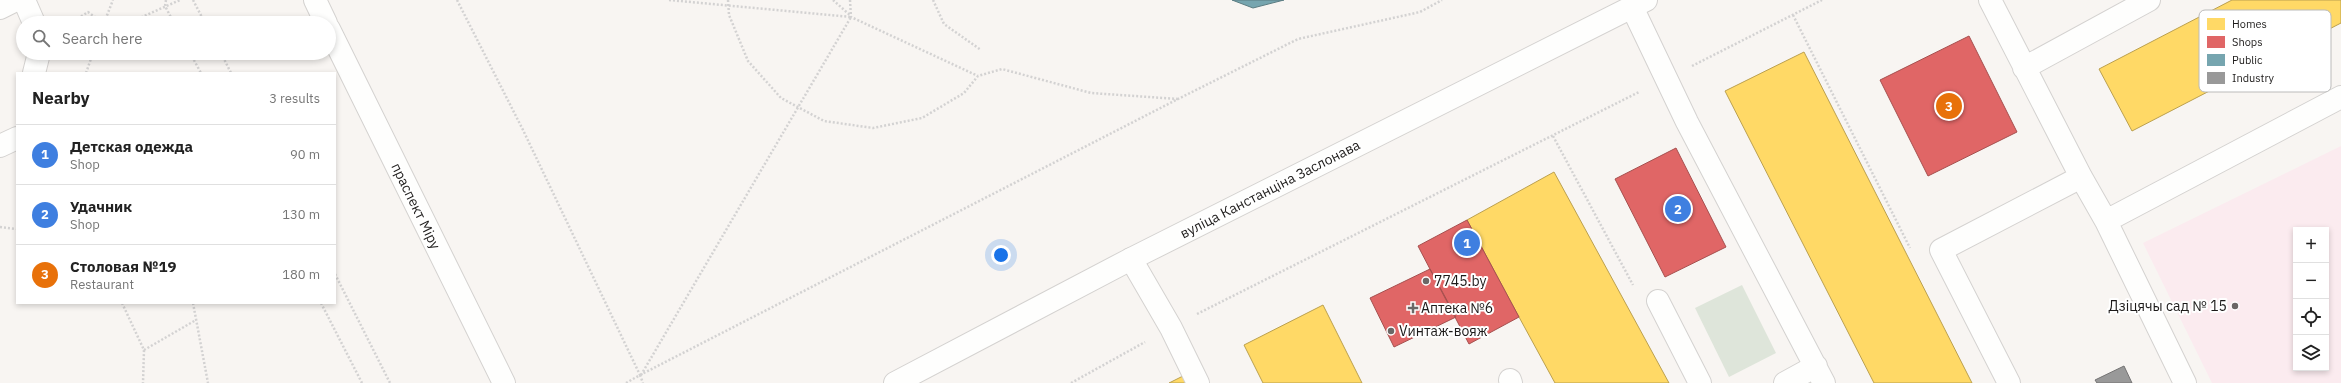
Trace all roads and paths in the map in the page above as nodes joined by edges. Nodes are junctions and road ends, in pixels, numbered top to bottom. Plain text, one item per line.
1 (16, 0) edge
2 (24, 0) edge
3 (113, 0) edge
4 (166, 0) edge
5 (180, 0) edge
6 (193, 0) edge
7 (315, 0) edge
8 (457, 0) edge
9 (669, 0) edge
10 (728, 0) edge
11 (833, 0) edge
12 (850, 0) edge
13 (933, 0) edge
14 (1442, 0) edge
15 (1822, 0) edge
16 (1990, 0) edge
17 (2149, 0) edge
18 (1639, 4) edge
19 (728, 5) junction
20 (165, 6) junction
21 (0, 8) edge
22 (1793, 15) junction
23 (31, 16) edge
24 (82, 16) edge
25 (94, 16) edge
26 (107, 16) edge
27 (144, 16) edge
28 (170, 16) edge
29 (201, 16) edge
30 (323, 16) edge
31 (851, 17) junction
32 (336, 42) edge
33 (981, 50) dead end
34 (37, 60) edge
35 (91, 60) edge
36 (194, 60) edge
37 (224, 60) edge
38 (2024, 68) junction
39 (34, 72) edge
40 (86, 72) edge
41 (200, 72) edge
42 (230, 72) edge
43 (978, 76) junction
44 (1666, 79) junction
45 (2341, 97) edge
46 (1178, 98) junction
47 (798, 107) junction
48 (1553, 136) junction
49 (16, 138) edge
50 (0, 146) edge
51 (2081, 177) junction
52 (2106, 221) junction
53 (0, 227) edge
54 (16, 229) edge
55 (1914, 255) dead end
56 (1131, 259) junction
57 (336, 276) edge
58 (1633, 287) dead end
59 (1658, 301) dead end
60 (124, 304) edge
61 (193, 304) edge
62 (322, 304) edge
63 (196, 320) junction
64 (1171, 328) junction
65 (144, 350) junction
66 (640, 375) junction
67 (1820, 375) edge
68 (143, 383) edge
69 (208, 383) edge
70 (362, 383) edge
71 (390, 383) edge
72 (504, 383) edge
73 (626, 383) edge
74 (643, 383) edge
75 (895, 383) edge
76 (1071, 383) edge
77 (1198, 383) edge
78 (1700, 383) edge
79 (1785, 383) edge
80 (2010, 383) edge
81 (2185, 383) edge

1 - 21 main road
2 - 23 main road
3 - 26 path
4 - 20 path
5 - 20 path
6 - 29 path
7 - 30 main road
8 - 66 path
9 - 19 path
10 - 19 path
11 - 31 path
12 - 31 path
13 - 33 path
14 - 46 path
15 - 22 path
16 - 38 main road
17 - 38 main road
18 - 44 main road
18 - 56 main road, вуліца Канстанціна Заслонава
19 - 31 path
19 - 47 path
20 - 27 path
20 - 28 path
22 - 44 path
22 - 55 path
24 - 25 path
31 - 43 path
31 - 47 path
32 - 72 main road, праспект Міру
34 - 39 main road
35 - 40 path
36 - 41 path
37 - 42 path
38 - 51 main road
43 - 46 path
43 - 47 path
44 - 48 path
44 - 67 main road
45 - 52 main road
46 - 66 path
47 - 66 path
48 - 58 path
48 - 64 path
49 - 50 main road
51 - 52 main road
51 - 80 main road
52 - 81 main road
53 - 54 path
56 - 64 main road
56 - 75 main road, вуліца Канстанціна Заслонава
57 - 71 path
59 - 78 main road
60 - 65 path
61 - 63 path
62 - 70 path
63 - 65 path
63 - 69 path
64 - 76 path
64 - 77 main road
65 - 68 path
66 - 73 path
66 - 74 path
67 - 79 main road

